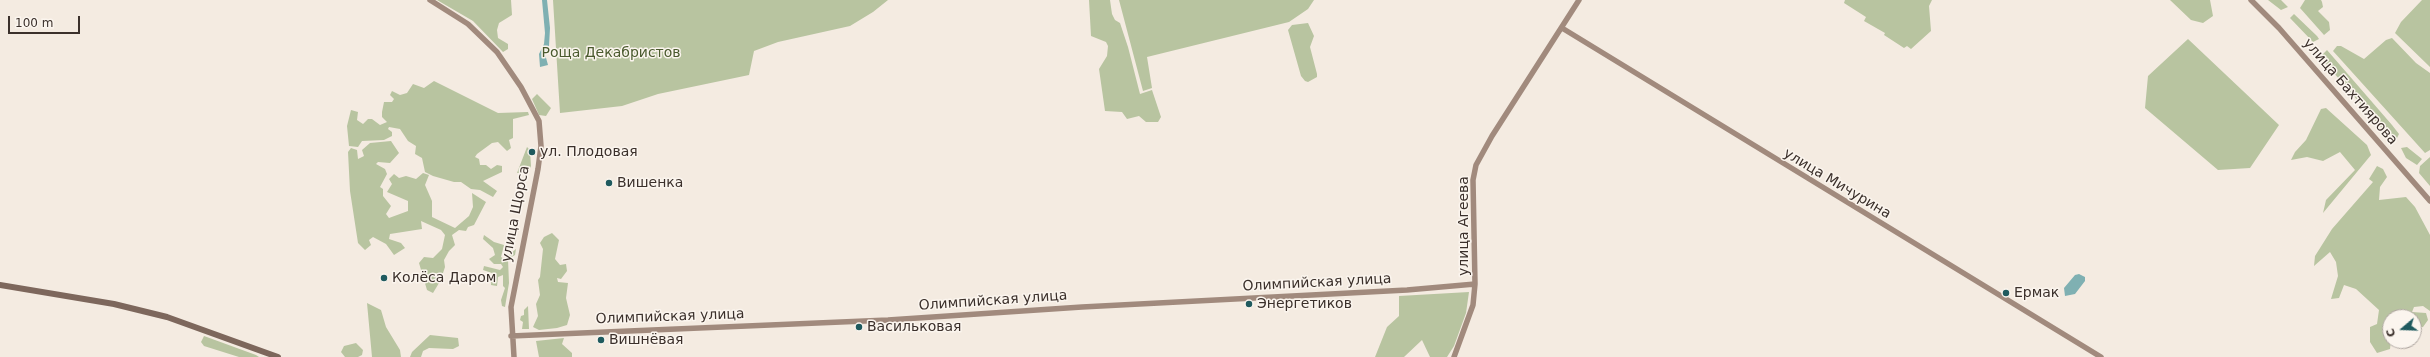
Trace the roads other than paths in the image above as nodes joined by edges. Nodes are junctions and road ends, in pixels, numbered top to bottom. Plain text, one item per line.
1 (430, 0) edge
2 (1579, 0) edge
3 (2251, 0) edge
4 (1562, 28) junction
5 (2430, 201) edge
6 (1475, 284) junction
7 (0, 285) edge
8 (511, 336) junction
9 (278, 357) edge
10 (514, 357) edge
11 (1454, 357) edge
12 (2101, 357) edge

1 - 8 street, улица Щорса
2 - 4 street, улица Агеева
3 - 5 street, улица Бахтиярова
4 - 6 street, улица Агеева
4 - 12 street, улица Мичурина
6 - 8 street, Олимпийская улица
6 - 11 street, улица Агеева
7 - 9 main road
8 - 10 street, улица Щорса

